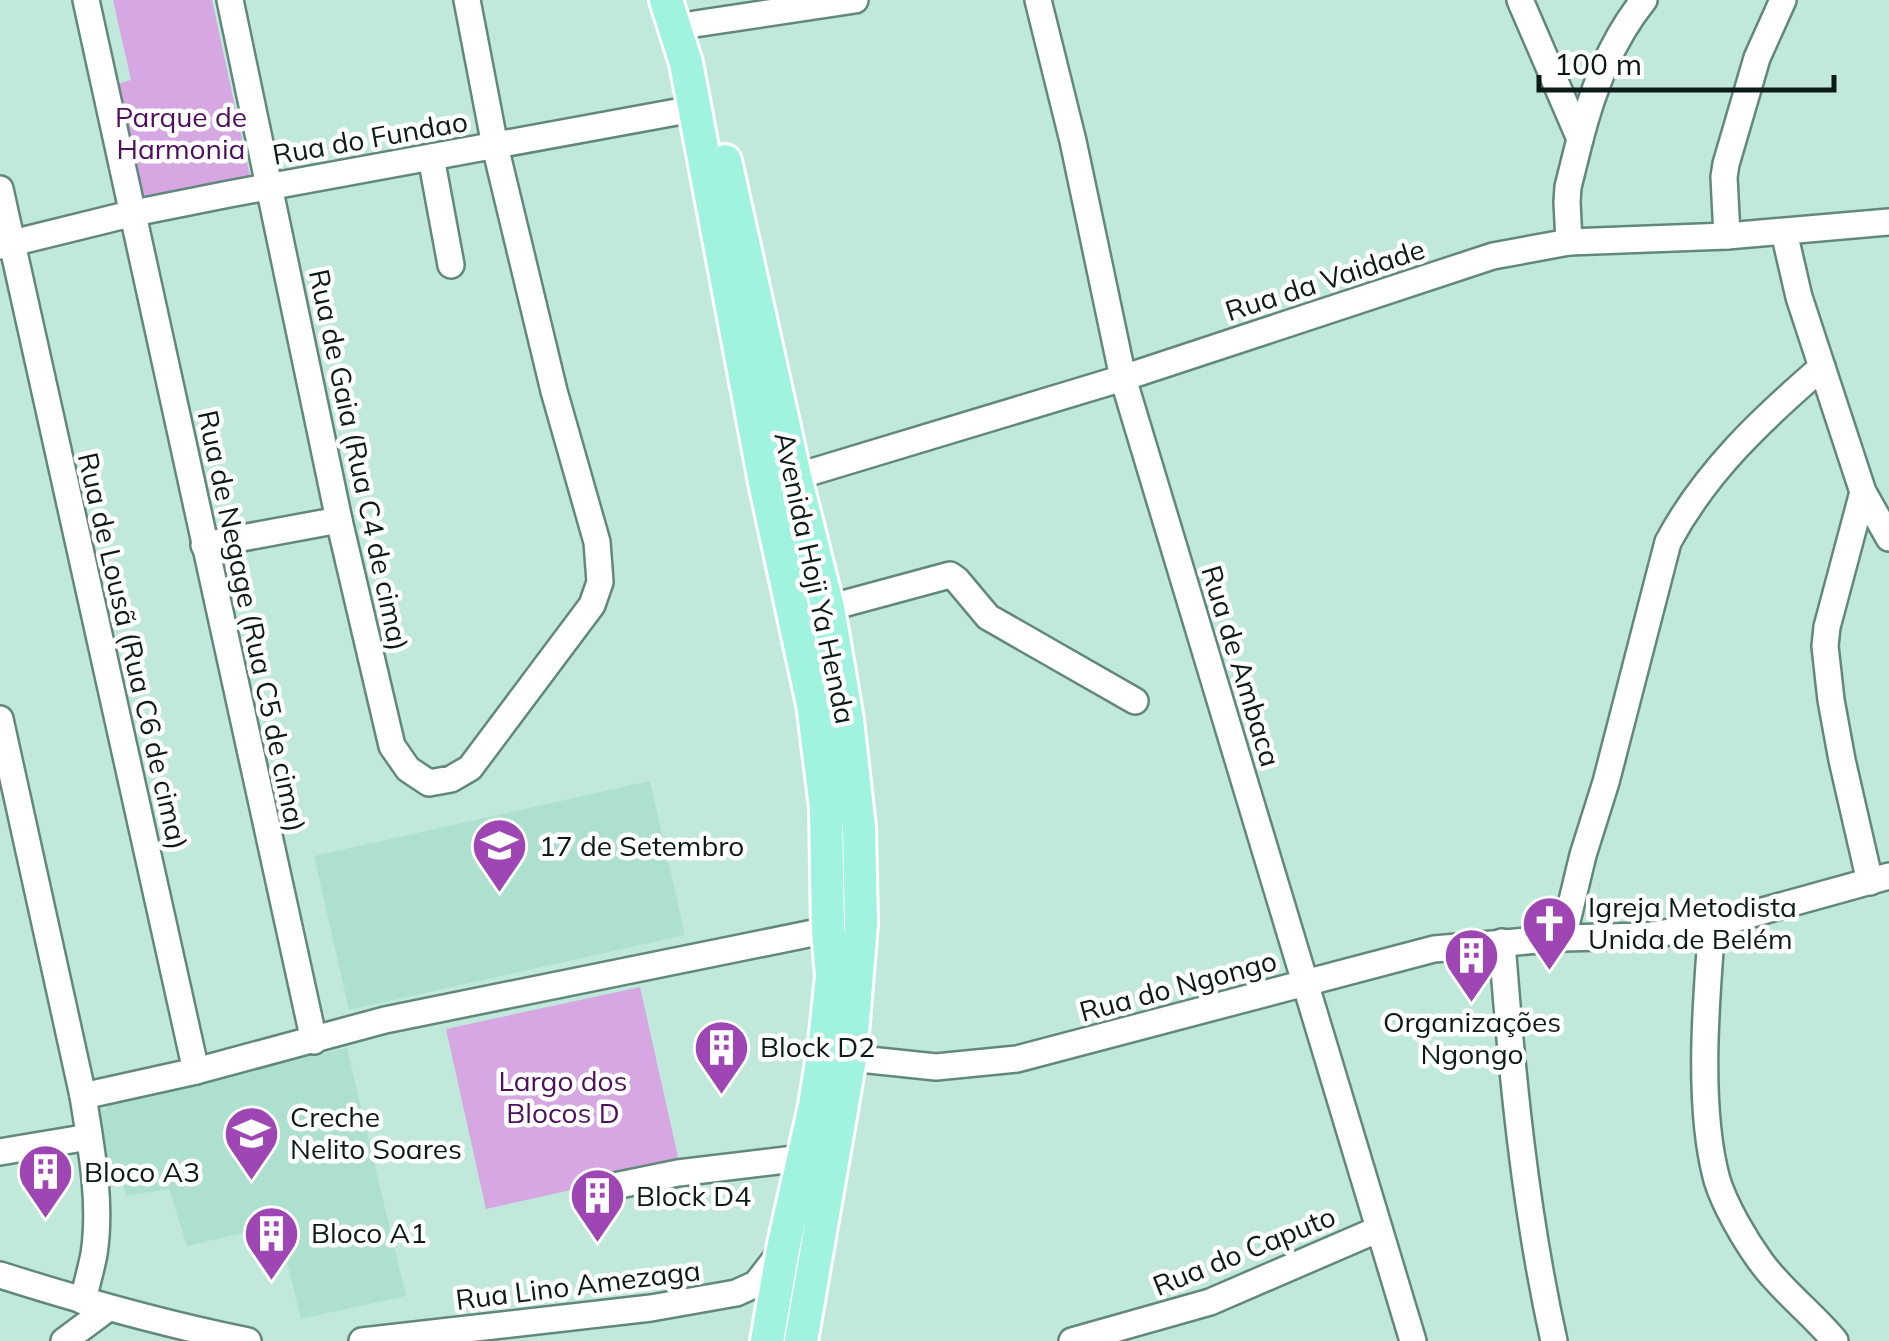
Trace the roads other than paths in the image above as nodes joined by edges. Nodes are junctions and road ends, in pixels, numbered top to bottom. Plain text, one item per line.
1 (86, 0) edge
2 (230, 0) edge
3 (467, 0) edge
4 (666, 0) edge
5 (855, 0) edge
6 (1038, 0) edge
7 (1520, 0) edge
8 (1644, 0) edge
9 (1784, 0) edge
10 (692, 12) edge
11 (693, 109) junction
12 (1580, 139) junction
13 (495, 146) junction
14 (431, 157) junction
15 (270, 186) junction
16 (0, 189) edge
17 (134, 213) junction
18 (1888, 230) edge
19 (1784, 232) junction
20 (1728, 236) junction
21 (1569, 242) junction
22 (6, 245) edge
23 (451, 265) dead end
24 (1822, 366) junction
25 (1124, 378) junction
26 (795, 477) junction
27 (1864, 492) junction
28 (340, 520) junction
29 (1889, 538) edge
30 (204, 545) junction
31 (828, 608) junction
32 (1135, 700) dead end
33 (0, 719) edge
34 (1879, 879) edge
35 (1712, 926) junction
36 (828, 930) junction
37 (1563, 938) junction
38 (1502, 942) junction
39 (1304, 984) junction
40 (314, 1041) junction
41 (850, 1058) junction
42 (196, 1071) junction
43 (83, 1096) junction
44 (90, 1137) junction
45 (0, 1152) edge
46 (803, 1158) junction
47 (585, 1192) dead end
48 (1379, 1229) junction
49 (783, 1249) junction
50 (0, 1275) edge
51 (95, 1305) junction
52 (466, 1335) edge
53 (64, 1341) edge
54 (248, 1341) edge
55 (362, 1341) edge
56 (768, 1341) edge
57 (801, 1341) edge
58 (1072, 1341) edge
59 (1413, 1341) edge
60 (1554, 1341) edge
61 (1835, 1341) edge

1 - 17 street, Rua de Negage (Rua C5 de cima)
2 - 15 street, Rua de Gaia (Rua C4 de cima)
3 - 13 street
4 - 11 main road
5 - 10 street
6 - 25 street, Rua de Ambaca
7 - 12 street
8 - 12 street
9 - 20 street
10 - 26 main road, Avenida Hoji Ya Henda
11 - 13 street, Rua do Fundao
11 - 36 main road
12 - 21 street
13 - 14 street, Rua do Fundao
13 - 28 street, Rua de Gaia (Rua C4 de cima)
14 - 15 street, Rua do Fundao
14 - 23 street
15 - 17 street, Rua do Fundao
15 - 28 street, Rua de Gaia (Rua C4 de cima)
16 - 22 street, Rua de Lousã (Rua C6 de cima)
17 - 22 street, Rua do Fundao
17 - 30 street, Rua de Negage (Rua C5 de cima)
18 - 19 street, Rua da Vaidade
19 - 20 street, Rua da Vaidade
19 - 24 street
20 - 21 street, Rua da Vaidade
21 - 25 street, Rua da Vaidade
22 - 42 street, Rua de Lousã (Rua C6 de cima)
24 - 27 street
24 - 37 street
25 - 26 street, Rua da Vaidade
25 - 39 street, Rua de Ambaca
26 - 31 main road, Avenida Hoji Ya Henda
27 - 29 street
27 - 34 street
28 - 30 street
30 - 40 street, Rua de Negage (Rua C5 de cima)
31 - 32 street
31 - 41 main road, Avenida Hoji Ya Henda
33 - 43 street
34 - 35 street, Rua do Ngongo
35 - 37 street, Rua do Ngongo
35 - 61 street
36 - 40 street
36 - 46 main road
37 - 38 street, Rua do Ngongo
38 - 39 street, Rua do Ngongo
38 - 60 street
39 - 41 street, Rua do Ngongo
39 - 48 street, Rua de Ambaca
40 - 42 street
41 - 57 main road, Avenida Hoji Ya Henda
42 - 43 street
43 - 44 street
44 - 45 street
44 - 51 street
46 - 47 street
46 - 49 main road
48 - 58 street, Rua do Caputo
48 - 59 street, Rua de Ambaca
49 - 52 street, Rua Lino Amezaga
49 - 56 main road
50 - 51 street
51 - 53 street
51 - 54 street
52 - 55 street, Rua Lino Amezaga

